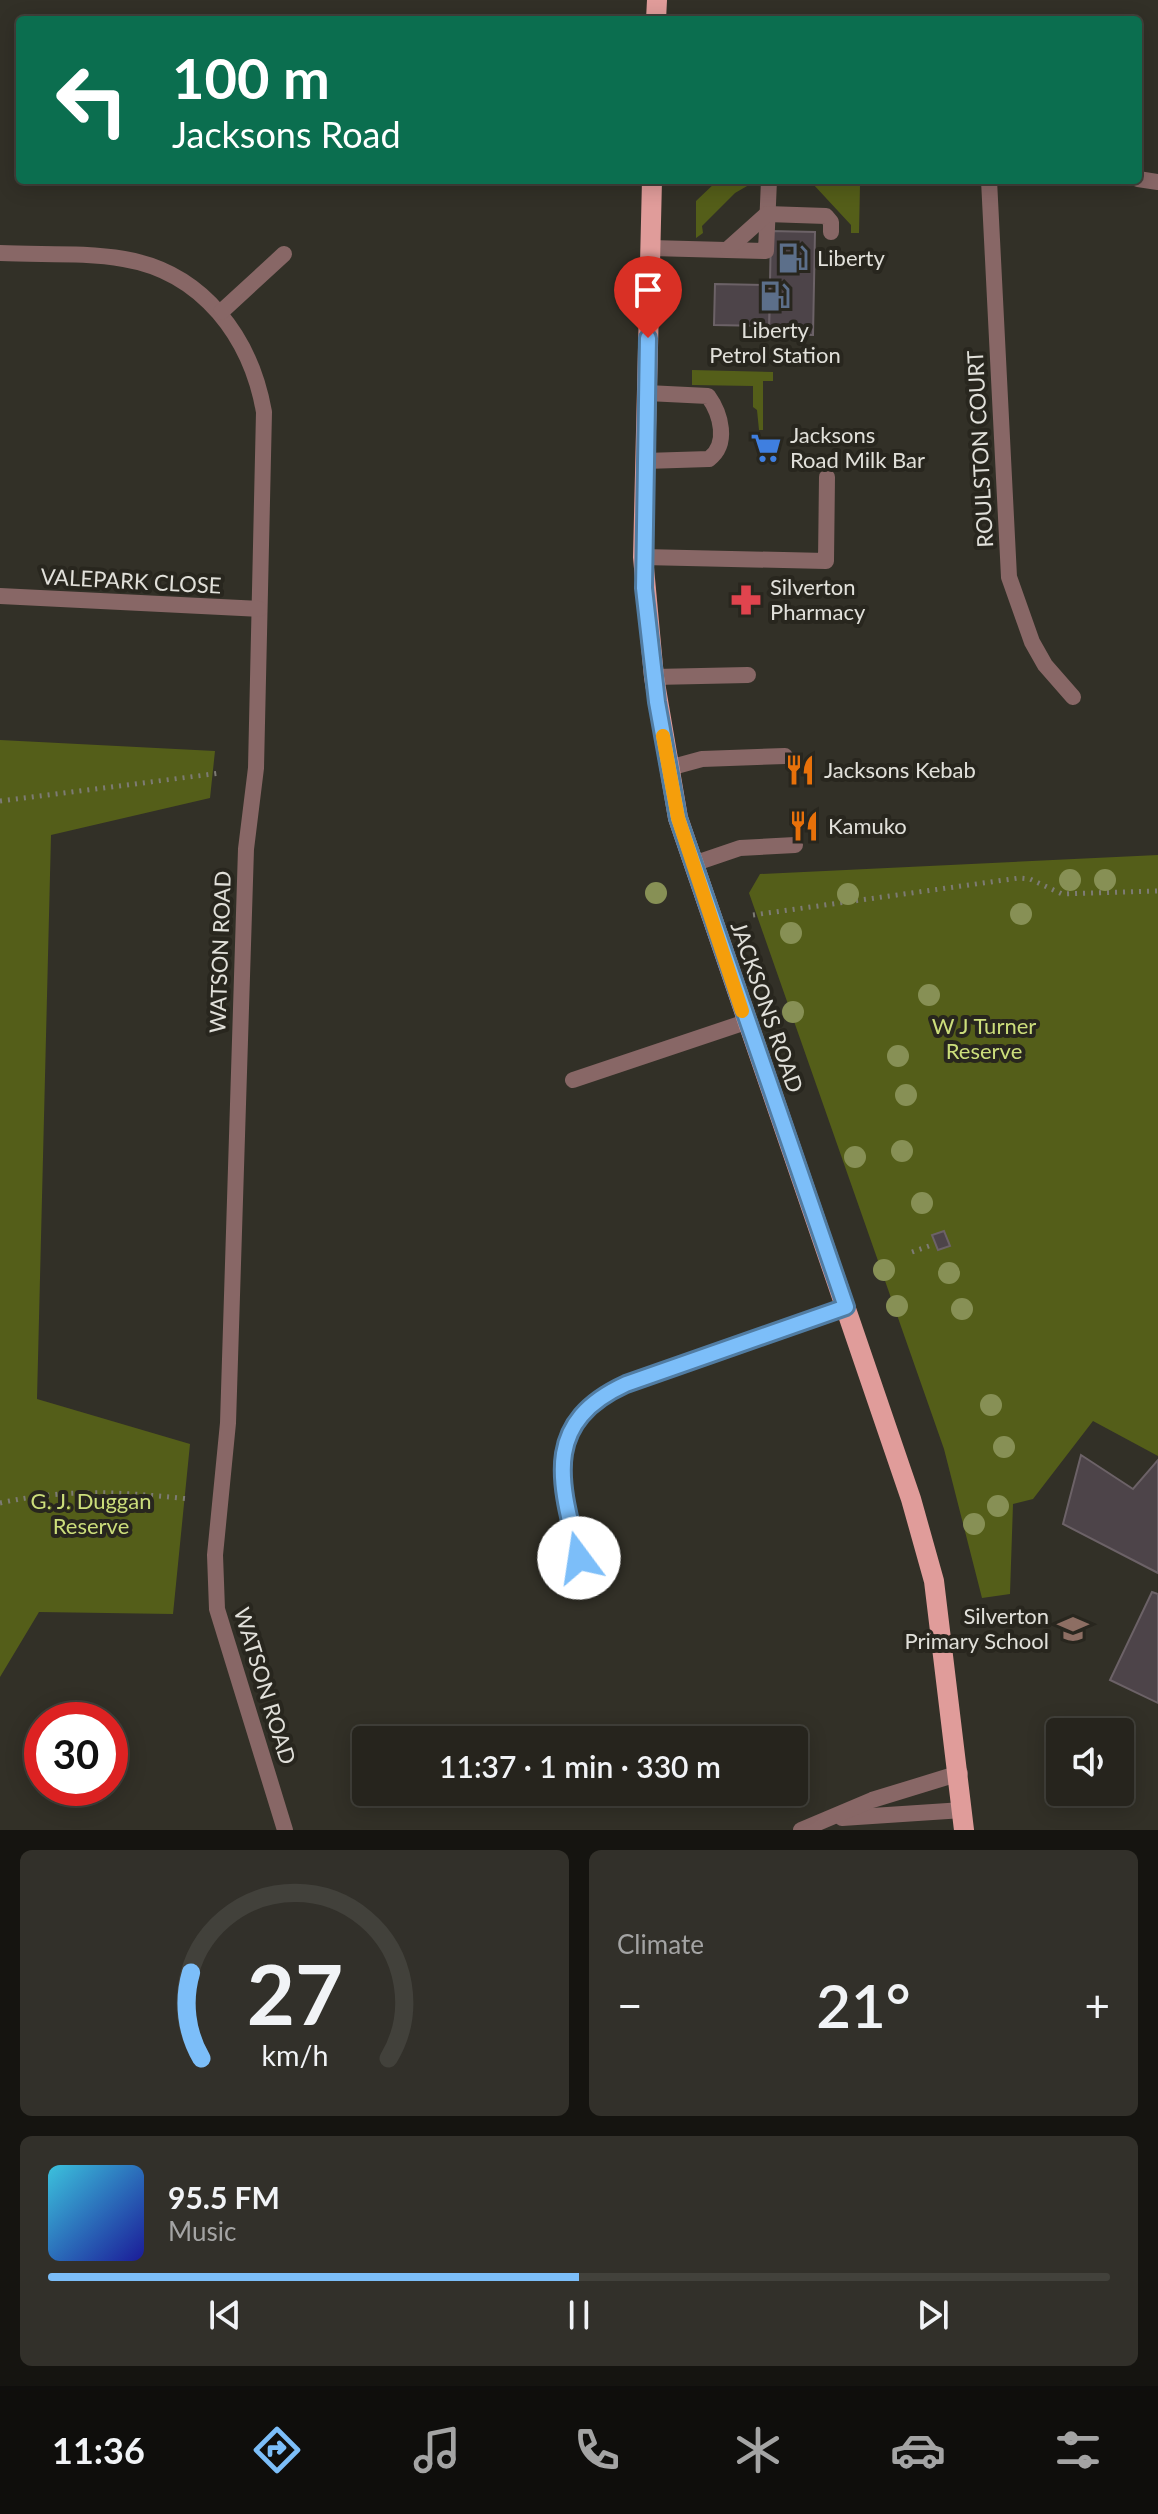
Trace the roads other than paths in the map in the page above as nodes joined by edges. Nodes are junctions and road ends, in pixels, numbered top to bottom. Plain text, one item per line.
1 (652, 184) edge
2 (769, 184) edge
3 (989, 184) edge
4 (767, 214) junction
5 (831, 232) dead end
6 (651, 248) junction
7 (728, 249) junction
8 (0, 253) edge
9 (284, 254) dead end
10 (221, 312) junction
11 (647, 393) junction
12 (645, 461) junction
13 (827, 477) dead end
14 (643, 557) junction
15 (0, 596) edge
16 (259, 609) junction
17 (748, 675) dead end
18 (654, 677) junction
19 (1073, 697) dead end
20 (785, 756) dead end
21 (669, 768) junction
22 (795, 845) dead end
23 (693, 864) junction
24 (746, 1022) junction
25 (573, 1080) dead end
26 (846, 1307) junction
27 (579, 1558) dead end
28 (960, 1773) junction
29 (833, 1818) junction
30 (964, 1820) edge
31 (285, 1830) edge
32 (801, 1830) edge

1 - 6 main road, JACKSONS ROAD
2 - 4 street
3 - 19 street, ROULSTON COURT
4 - 5 street
4 - 7 street
4 - 7 street
6 - 7 street
6 - 11 main road, JACKSONS ROAD
8 - 10 street, WATSON ROAD
9 - 10 street
10 - 16 street, WATSON ROAD
11 - 12 main road, JACKSONS ROAD
11 - 12 street
12 - 14 main road, JACKSONS ROAD
13 - 14 street
14 - 18 main road, JACKSONS ROAD
15 - 16 street, VALEPARK CLOSE
16 - 31 street, WATSON ROAD
17 - 18 street
18 - 21 main road, JACKSONS ROAD
20 - 21 street
21 - 23 main road, JACKSONS ROAD
22 - 23 street
23 - 24 main road, JACKSONS ROAD
24 - 25 street
24 - 26 main road, JACKSONS ROAD
26 - 27 street
26 - 28 main road, JACKSONS ROAD
28 - 29 street
28 - 30 main road, JACKSONS ROAD
29 - 30 street
29 - 32 street

